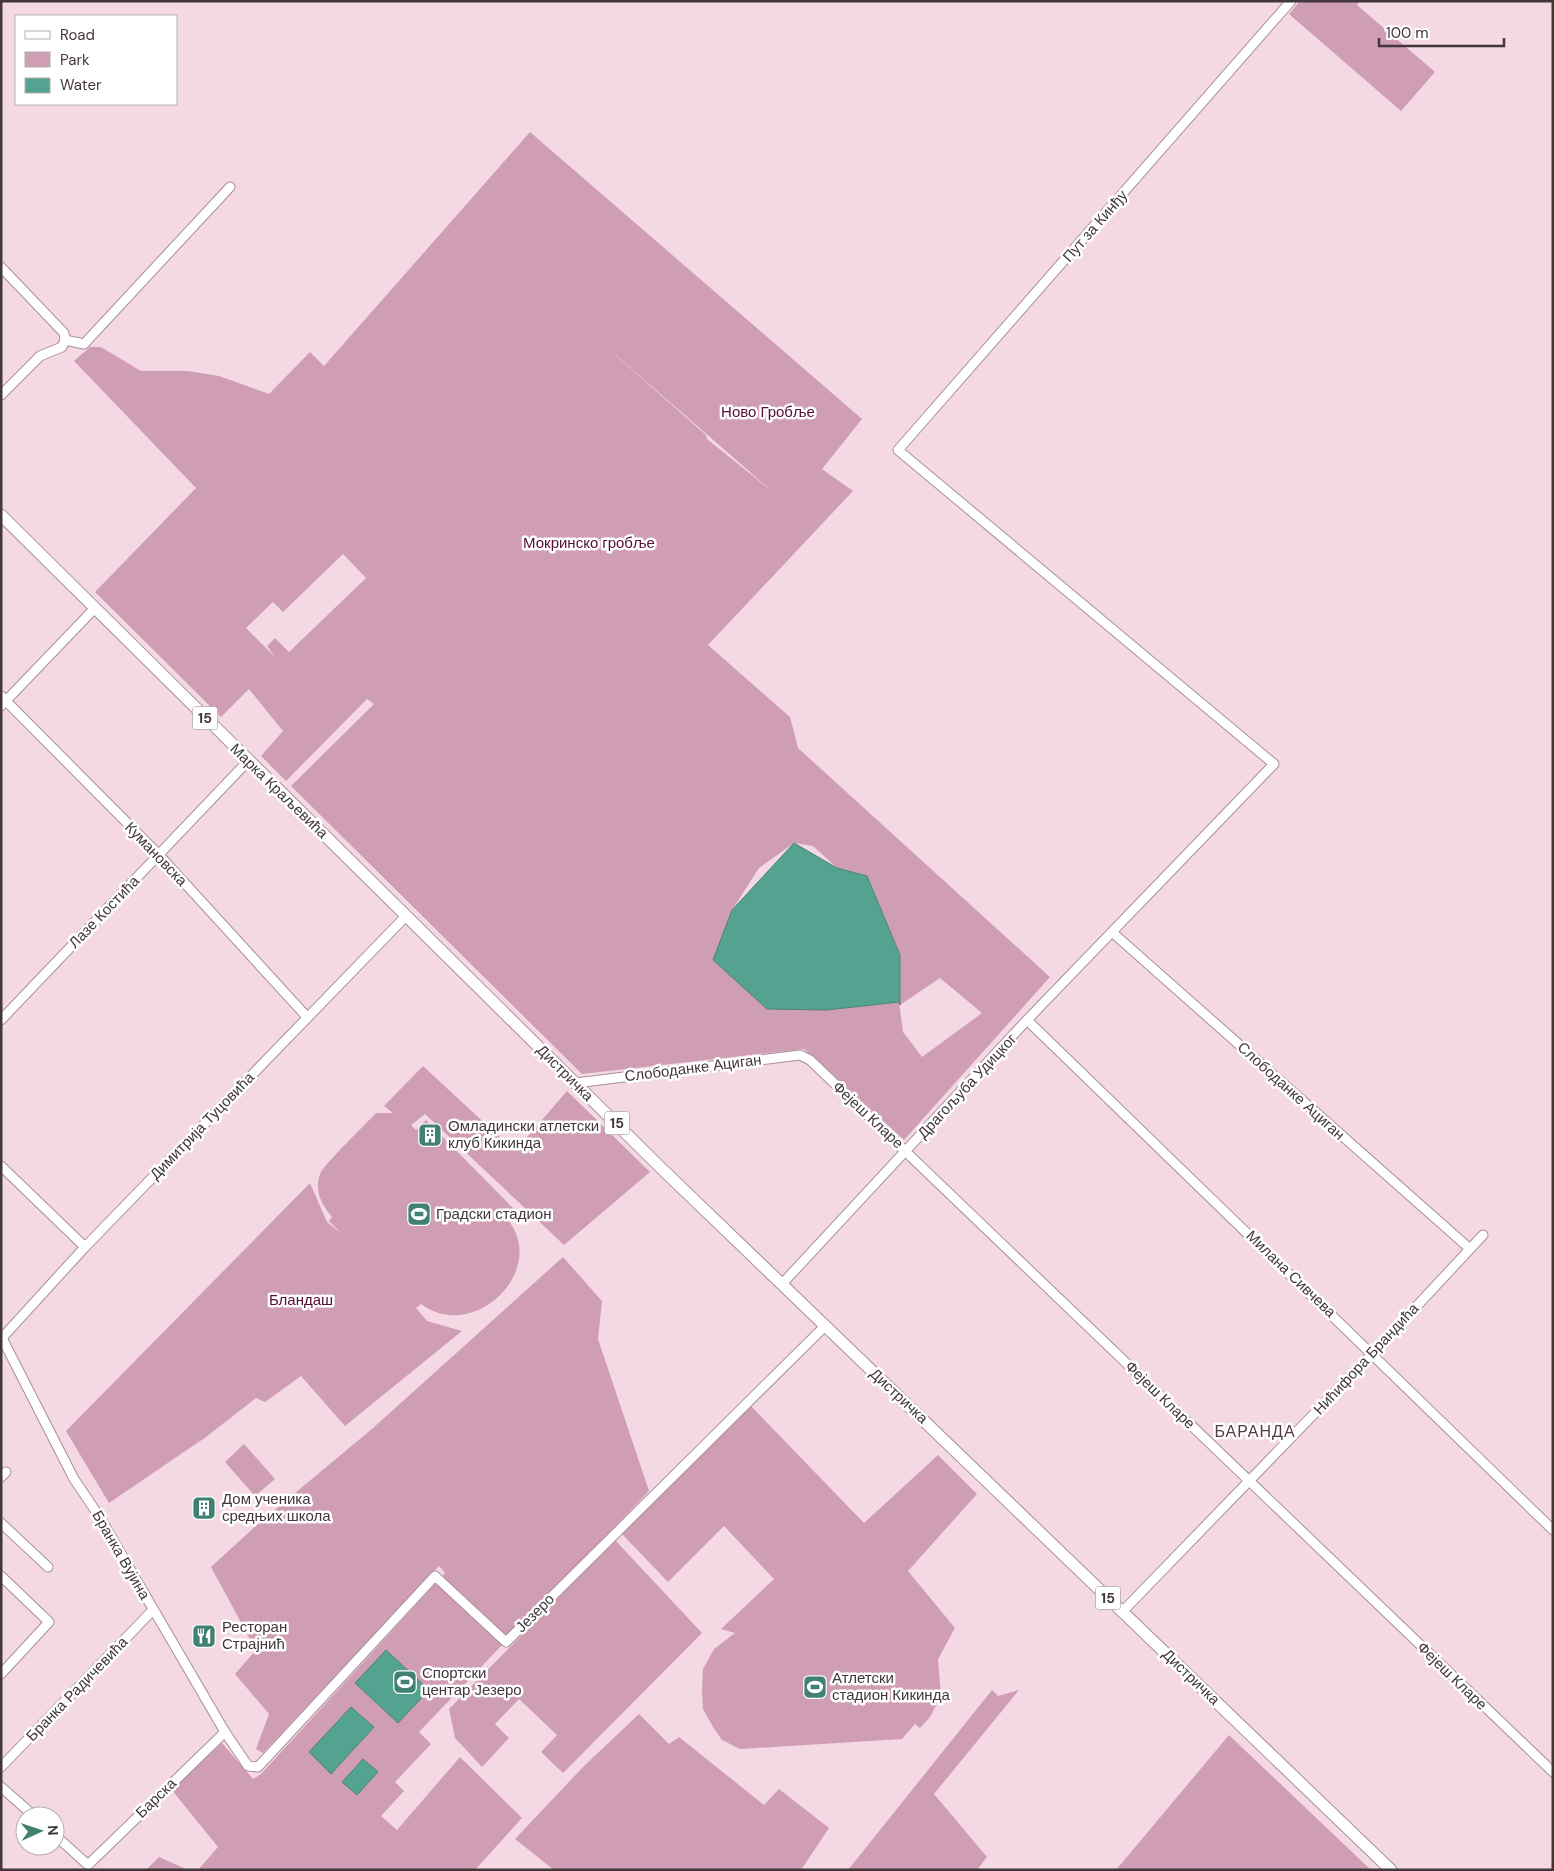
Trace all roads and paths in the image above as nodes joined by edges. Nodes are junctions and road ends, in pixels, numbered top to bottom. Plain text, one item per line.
1 (1291, 1) edge
2 (230, 187) dead end
3 (1, 267) edge
4 (65, 340) junction
5 (1, 395) edge
6 (898, 450) joint
7 (1, 515) edge
8 (94, 608) junction
9 (3, 701) edge
10 (248, 761) junction
11 (159, 855) junction
12 (408, 918) junction
13 (1113, 933) junction
14 (306, 1017) junction
15 (1, 1020) edge
16 (1027, 1020) junction
17 (810, 1060) joint
18 (576, 1083) junction
19 (907, 1151) junction
20 (1, 1166) edge
21 (1483, 1235) dead end
22 (86, 1247) junction
23 (1469, 1248) junction
24 (782, 1284) junction
25 (825, 1326) junction
26 (2, 1338) edge
27 (1373, 1353) junction
28 (1249, 1481) junction
29 (1, 1523) edge
30 (1553, 1530) edge
31 (48, 1567) dead end
32 (1, 1576) edge
33 (153, 1610) junction
34 (1123, 1612) junction
35 (1, 1674) edge
36 (225, 1732) junction
37 (248, 1766) joint
38 (1, 1767) edge
39 (1553, 1772) edge
40 (1, 1787) edge
41 (23, 1806) edge
42 (65, 1844) edge
43 (1391, 1870) edge

1 - 6 street, Пут за Кинђу
2 - 4 street
3 - 4 street
4 - 5 street
6 - 13 street, Драгољуба Удицког
7 - 8 main road, Марка Краљевића / 15
8 - 9 street
8 - 10 main road, Марка Краљевића / 15
9 - 11 street, Кумановска
10 - 11 street, Лазе Костића
10 - 12 main road, Марка Краљевића / 15
11 - 14 street, Кумановска
11 - 15 street, Лазе Костића
12 - 14 street, Димитрија Туцовића
12 - 18 main road, Дистричка / 15
13 - 16 street, Драгољуба Удицког
13 - 23 street, Слободанке Ациган
14 - 22 street, Димитрија Туцовића
16 - 19 street, Драгољуба Удицког
16 - 27 street, Милана Сивчева
17 - 18 street, Слободанке Ациган
17 - 19 street, Фејеш Кларе
18 - 24 main road, Дистричка / 15
19 - 24 street, Драгољуба Удицког
19 - 28 street, Фејеш Кларе
20 - 22 street
21 - 23 street, Нићифора Брандића
22 - 26 street, Димитрија Туцовића
23 - 27 street, Нићифора Брандића
24 - 25 main road, Дистричка / 15
25 - 34 main road, Дистричка / 15
25 - 37 street, Језеро
26 - 33 street, Бранка Вујина
27 - 28 street, Нићифора Брандића
27 - 30 street, Милана Сивчева
28 - 34 street, Нићифора Брандића
28 - 39 street, Фејеш Кларе
29 - 31 street
32 - 35 street
33 - 36 street, Бранка Вујина
33 - 38 street, Бранка Радичевића
34 - 43 main road, Дистричка / 15
36 - 37 street, Бранка Вујина
36 - 42 street, Барска
40 - 41 street

